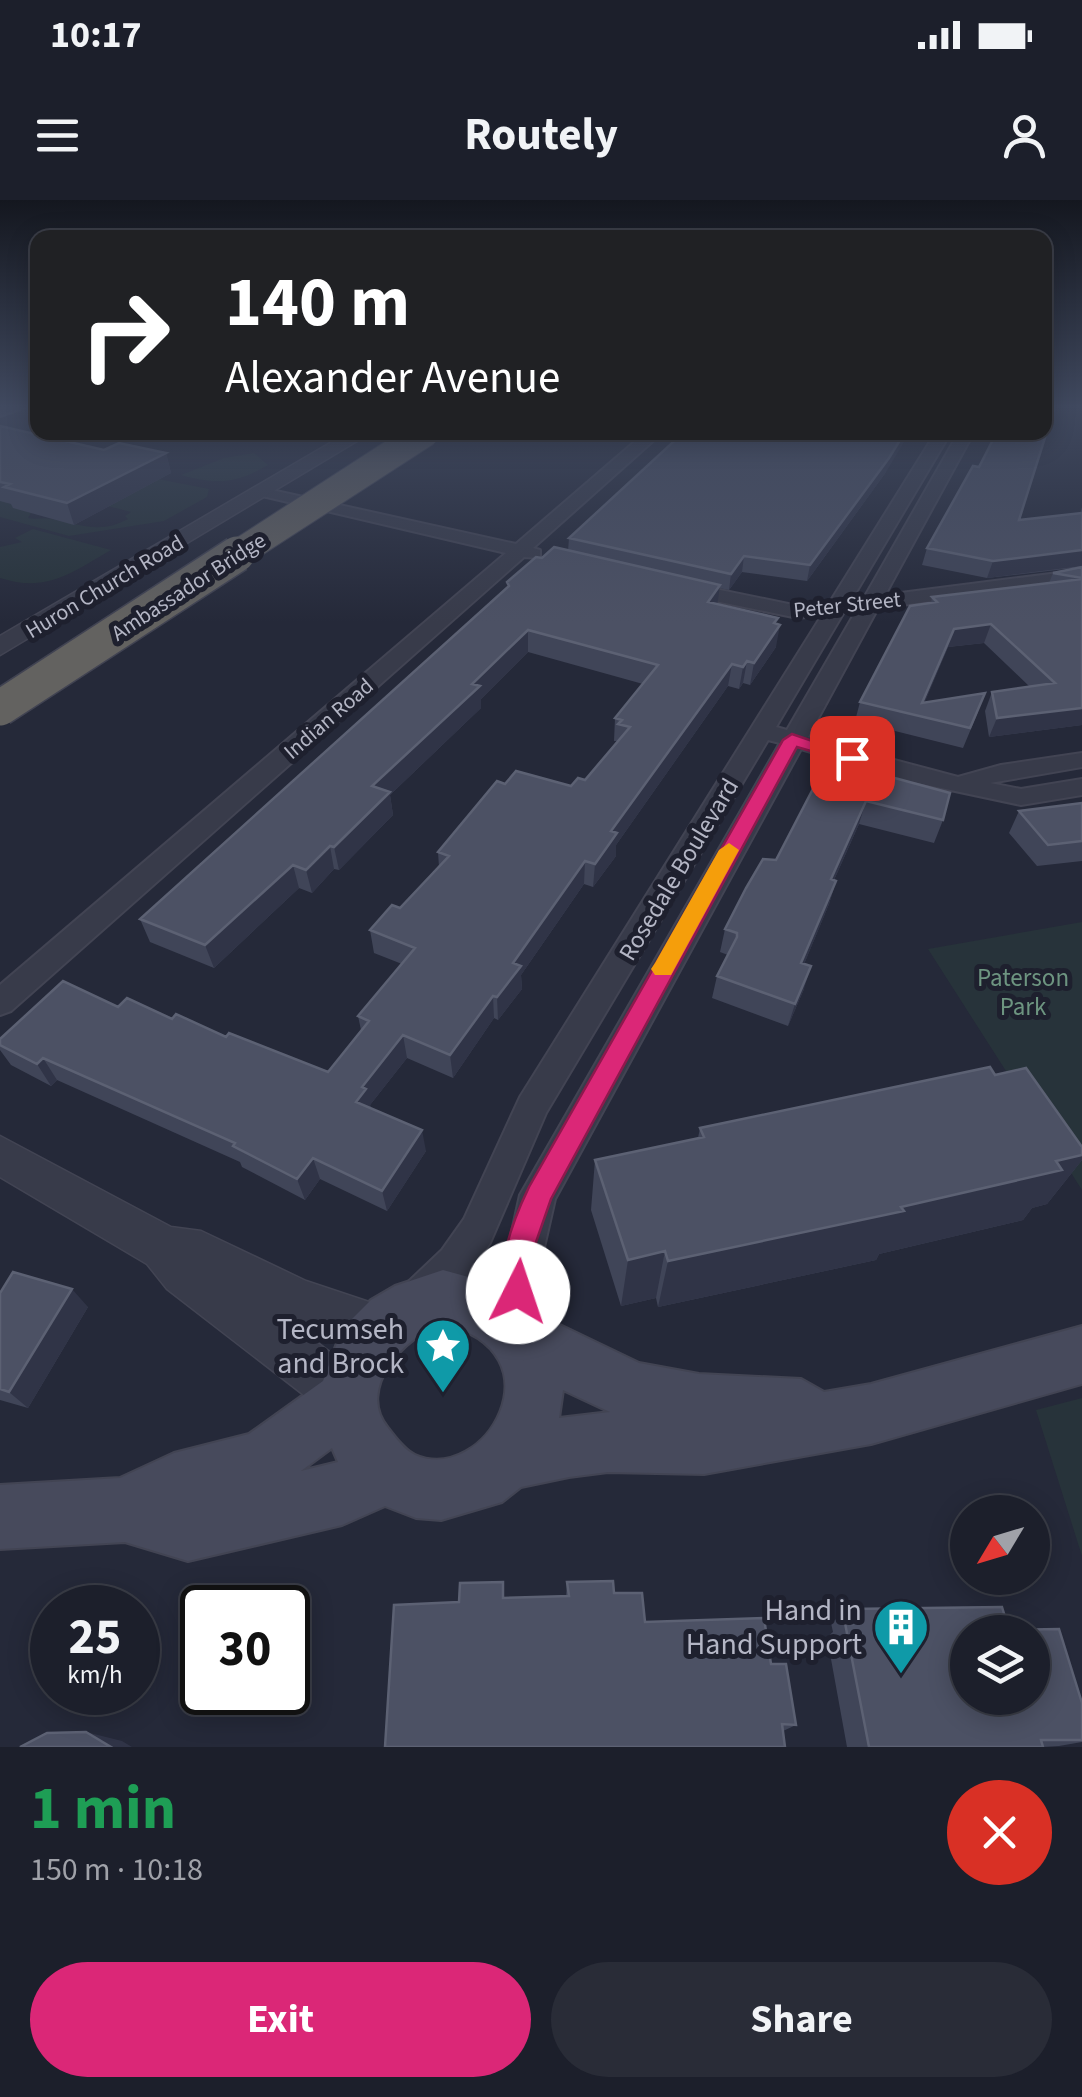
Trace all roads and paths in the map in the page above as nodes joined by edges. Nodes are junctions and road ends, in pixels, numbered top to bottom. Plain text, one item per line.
1 (286, 478) edge
2 (355, 478) edge
3 (603, 478) edge
4 (916, 478) edge
5 (941, 478) edge
6 (264, 491) junction
7 (520, 551) junction
8 (558, 560) edge
9 (1082, 576) edge
10 (654, 582) edge
11 (870, 602) junction
12 (838, 606) junction
13 (0, 647) edge
14 (0, 708) edge
15 (762, 731) junction
16 (792, 740) junction
17 (1082, 760) edge
18 (963, 783) junction
19 (1082, 787) edge
20 (0, 1002) edge
21 (0, 1154) edge
22 (164, 1248) junction
23 (396, 1316) junction
24 (521, 1336) junction
25 (1082, 1354) edge
26 (349, 1398) junction
27 (871, 1414) junction
28 (505, 1460) junction
29 (387, 1474) junction
30 (125, 1510) junction
31 (0, 1517) edge

1 - 6 street, Huron Church Road
2 - 14 highway, Ambassador Bridge, bridge
3 - 7 street, Indian Road
4 - 12 street, Rosedale Boulevard
5 - 11 street, Rosedale Boulevard
6 - 7 street
6 - 13 street, Huron Church Road
7 - 8 street
7 - 20 street, Indian Road
9 - 11 street, Peter Street
10 - 12 street, Peter Street
11 - 12 street, Peter Street
11 - 16 street, Rosedale Boulevard
12 - 15 street, Rosedale Boulevard
15 - 16 street
15 - 23 street, Rosedale Boulevard
16 - 18 street
16 - 24 street, Rosedale Boulevard
17 - 18 street
18 - 19 street
21 - 22 street
22 - 23 street
22 - 26 street
23 - 24 main road
23 - 26 main road
24 - 27 main road
24 - 28 main road
25 - 27 main road
26 - 29 main road
26 - 30 main road
27 - 28 main road
28 - 29 main road
29 - 30 main road
30 - 31 main road

